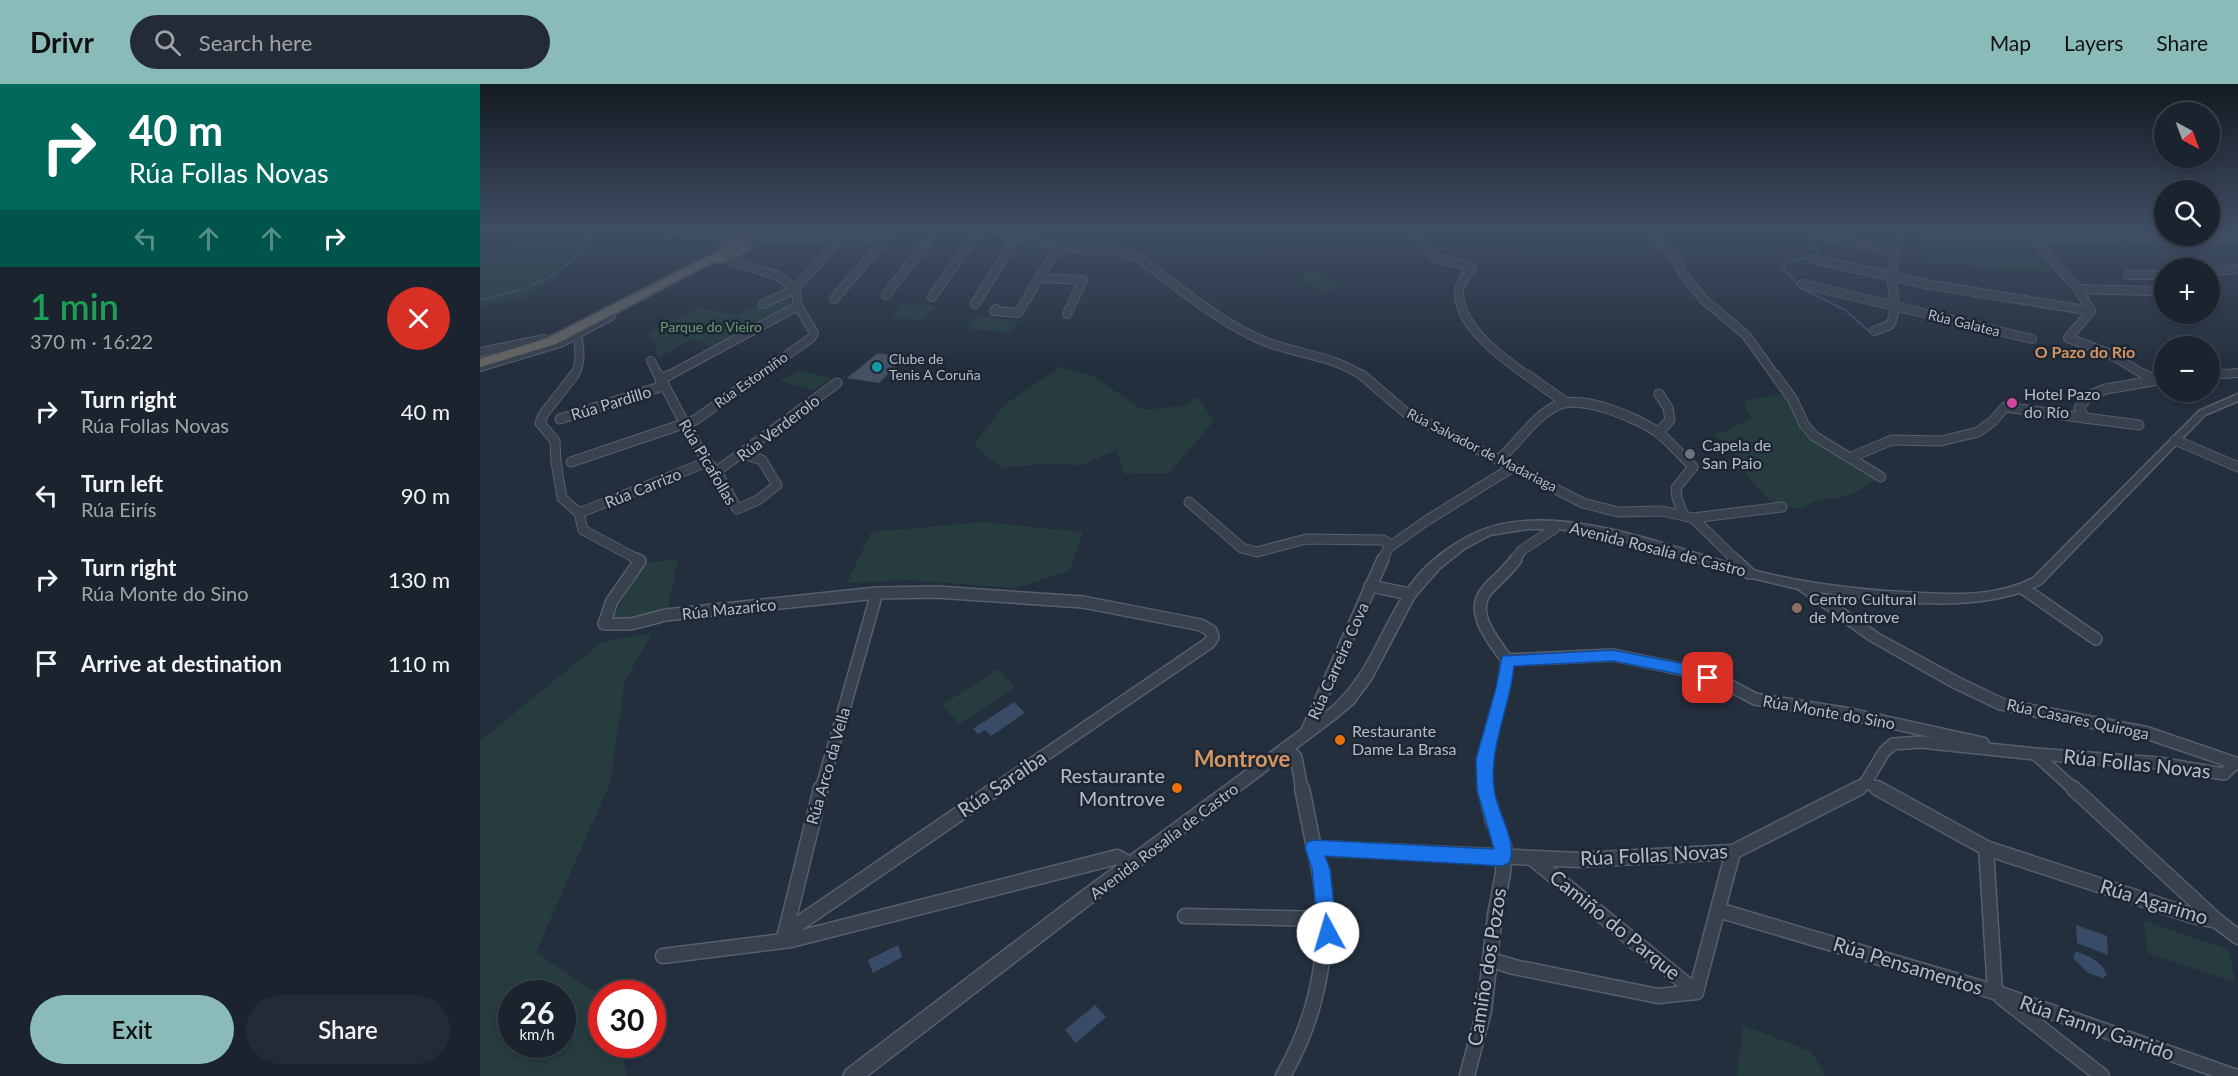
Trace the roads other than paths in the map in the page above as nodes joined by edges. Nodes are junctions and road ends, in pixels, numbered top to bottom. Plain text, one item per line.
1 (671, 275) edge
2 (675, 275) edge
3 (686, 275) edge
4 (777, 275) edge
5 (807, 275) edge
6 (854, 275) edge
7 (901, 275) edge
8 (948, 275) edge
9 (993, 275) edge
10 (1041, 275) edge
11 (1163, 275) edge
12 (1468, 275) edge
13 (1684, 275) edge
14 (1885, 275) edge
15 (2065, 275) edge
16 (1892, 277) junction
17 (1039, 278) junction
18 (1802, 284) dead end
19 (795, 289) junction
20 (2078, 289) junction
21 (2149, 291) dead end
22 (886, 295) dead end
23 (932, 297) dead end
24 (834, 299) dead end
25 (763, 303) dead end
26 (975, 304) dead end
27 (798, 306) junction
28 (1896, 306) junction
29 (996, 309) dead end
30 (2091, 310) junction
31 (1067, 314) dead end
32 (611, 316) junction
33 (580, 330) junction
34 (1874, 331) dead end
35 (543, 339) junction
36 (2032, 339) dead end
37 (524, 351) junction
38 (480, 352) edge
39 (506, 352) junction
40 (480, 357) edge
41 (651, 361) dead end
42 (480, 365) edge
43 (2238, 374) edge
44 (2220, 375) edge
45 (2154, 377) edge
46 (2154, 381) edge
47 (661, 383) junction
48 (837, 383) dead end
49 (1659, 394) dead end
50 (2238, 397) edge
51 (1565, 402) junction
52 (560, 418) dead end
53 (2085, 418) junction
54 (685, 423) junction
55 (2139, 425) dead end
56 (1659, 432) junction
57 (2175, 440) junction
58 (743, 454) junction
59 (1849, 458) junction
60 (1498, 460) junction
61 (571, 462) dead end
62 (707, 462) junction
63 (1513, 467) junction
64 (2238, 467) edge
65 (717, 471) junction
66 (1881, 477) dead end
67 (1189, 502) dead end
68 (1782, 507) dead end
69 (579, 513) junction
70 (1683, 514) junction
71 (1693, 518) junction
72 (1554, 525) junction
73 (1392, 545) junction
74 (1749, 573) junction
75 (1370, 586) junction
76 (1802, 586) junction
77 (2024, 589) junction
78 (877, 593) junction
79 (1410, 594) junction
80 (1210, 631) joint
81 (2096, 639) dead end
82 (1507, 660) junction
83 (1305, 735) junction
84 (1287, 748) junction
85 (2012, 752) junction
86 (2035, 754) junction
87 (2237, 764) edge
88 (1866, 782) junction
89 (1314, 848) junction
90 (1986, 848) junction
91 (1733, 852) junction
92 (1502, 858) junction
93 (1533, 859) junction
94 (1131, 865) junction
95 (1718, 910) junction
96 (1185, 916) dead end
97 (1327, 919) junction
98 (2217, 921) junction
99 (784, 937) junction
100 (2238, 938) edge
101 (663, 956) dead end
102 (1491, 960) junction
103 (1696, 992) junction
104 (1995, 992) junction
105 (852, 1076) edge
106 (1283, 1076) edge
107 (1467, 1076) edge
108 (2102, 1076) edge
109 (2234, 1076) edge

1 - 35 highway
2 - 33 highway
3 - 32 highway
4 - 19 street
5 - 19 street
6 - 24 street
7 - 22 street
8 - 23 street
9 - 26 street
10 - 17 street
11 - 60 street, Rúa Salvador de Madariaga
12 - 51 street
13 - 59 street
14 - 16 street
15 - 20 street
16 - 28 street
16 - 30 street
17 - 29 street
17 - 31 street
18 - 28 street, Rúa Galatea
19 - 25 street
19 - 27 street
20 - 21 street
20 - 30 street
27 - 47 street, Rúa Pardillo
27 - 54 street, Rúa Estorniño
28 - 34 street
28 - 36 street, Rúa Galatea
30 - 45 street
32 - 33 street
32 - 37 highway
33 - 37 highway
33 - 39 highway
33 - 42 street
33 - 69 street, Rúa Mazarico
35 - 38 street
35 - 39 highway
37 - 42 highway
39 - 40 highway
41 - 47 street, Rúa Picafollas
43 - 44 street
46 - 53 street
47 - 52 street, Rúa Pardillo
47 - 54 street, Rúa Picafollas
48 - 58 street, Rúa Verderolo
49 - 56 street
50 - 57 street, Avenida Rosalía de Castro
51 - 56 street
51 - 60 street
53 - 55 street
53 - 59 street
54 - 61 street, Rúa Estorniño
54 - 62 street, Rúa Picafollas
56 - 70 street
57 - 64 street
57 - 77 street, Avenida Rosalía de Castro
58 - 65 street, Rúa Verderolo
58 - 65 street, Rúa Picafollas
59 - 66 street
60 - 63 street, Rúa Salvador de Madariaga
62 - 65 street, Rúa Picafollas
62 - 69 street, Rúa Carrizo
63 - 70 street, Rúa Salvador de Madariaga
63 - 73 street, Rúa Carreira Cova
67 - 73 street
68 - 71 street
69 - 78 street, Rúa Mazarico
70 - 71 street, Rúa Salvador de Madariaga
71 - 74 street, Rúa Salvador de Madariaga
72 - 74 street, Avenida Rosalía de Castro
72 - 79 street, Avenida Rosalía de Castro
72 - 82 street
73 - 75 street, Rúa Carreira Cova
74 - 76 street, Avenida Rosalía de Castro
75 - 79 street, Rúa Carreira Cova
75 - 83 street, Rúa Carreira Cova
76 - 77 street, Avenida Rosalía de Castro
76 - 87 street, Rúa Casares Quiroga
77 - 81 street
78 - 80 street, Rúa Mazarico
78 - 99 street, Rúa Arco da Vella
79 - 83 street, Avenida Rosalía de Castro
80 - 99 street, Rúa Saraiba
82 - 85 street, Rúa Monte do Sino
82 - 92 street, Camiño dos Pozos
83 - 84 street, Avenida Rosalía de Castro
84 - 89 street
84 - 94 street, Avenida Rosalía de Castro
85 - 86 street, Rúa Follas Novas
85 - 88 street, Rúa Follas Novas
86 - 87 street, Rúa Follas Novas
86 - 98 street, Rúa Agarimo
88 - 90 street, Rúa Agarimo
88 - 91 street, Rúa Follas Novas
89 - 92 street, Rúa Follas Novas
89 - 97 street
90 - 98 street, Rúa Agarimo
90 - 104 street, Rúa Pensamentos
91 - 93 street, Rúa Follas Novas
91 - 95 street
92 - 93 street, Rúa Follas Novas
92 - 102 street, Camiño dos Pozos
93 - 103 street, Camiño do Parque
94 - 99 street
94 - 105 street, Avenida Rosalía de Castro
95 - 103 street
95 - 104 street, Rúa Pensamentos
96 - 97 street
97 - 106 street
98 - 100 street
99 - 101 street
102 - 103 street
102 - 107 street, Camiño dos Pozos
104 - 108 street
104 - 109 street, Rúa Fanny Garrido

